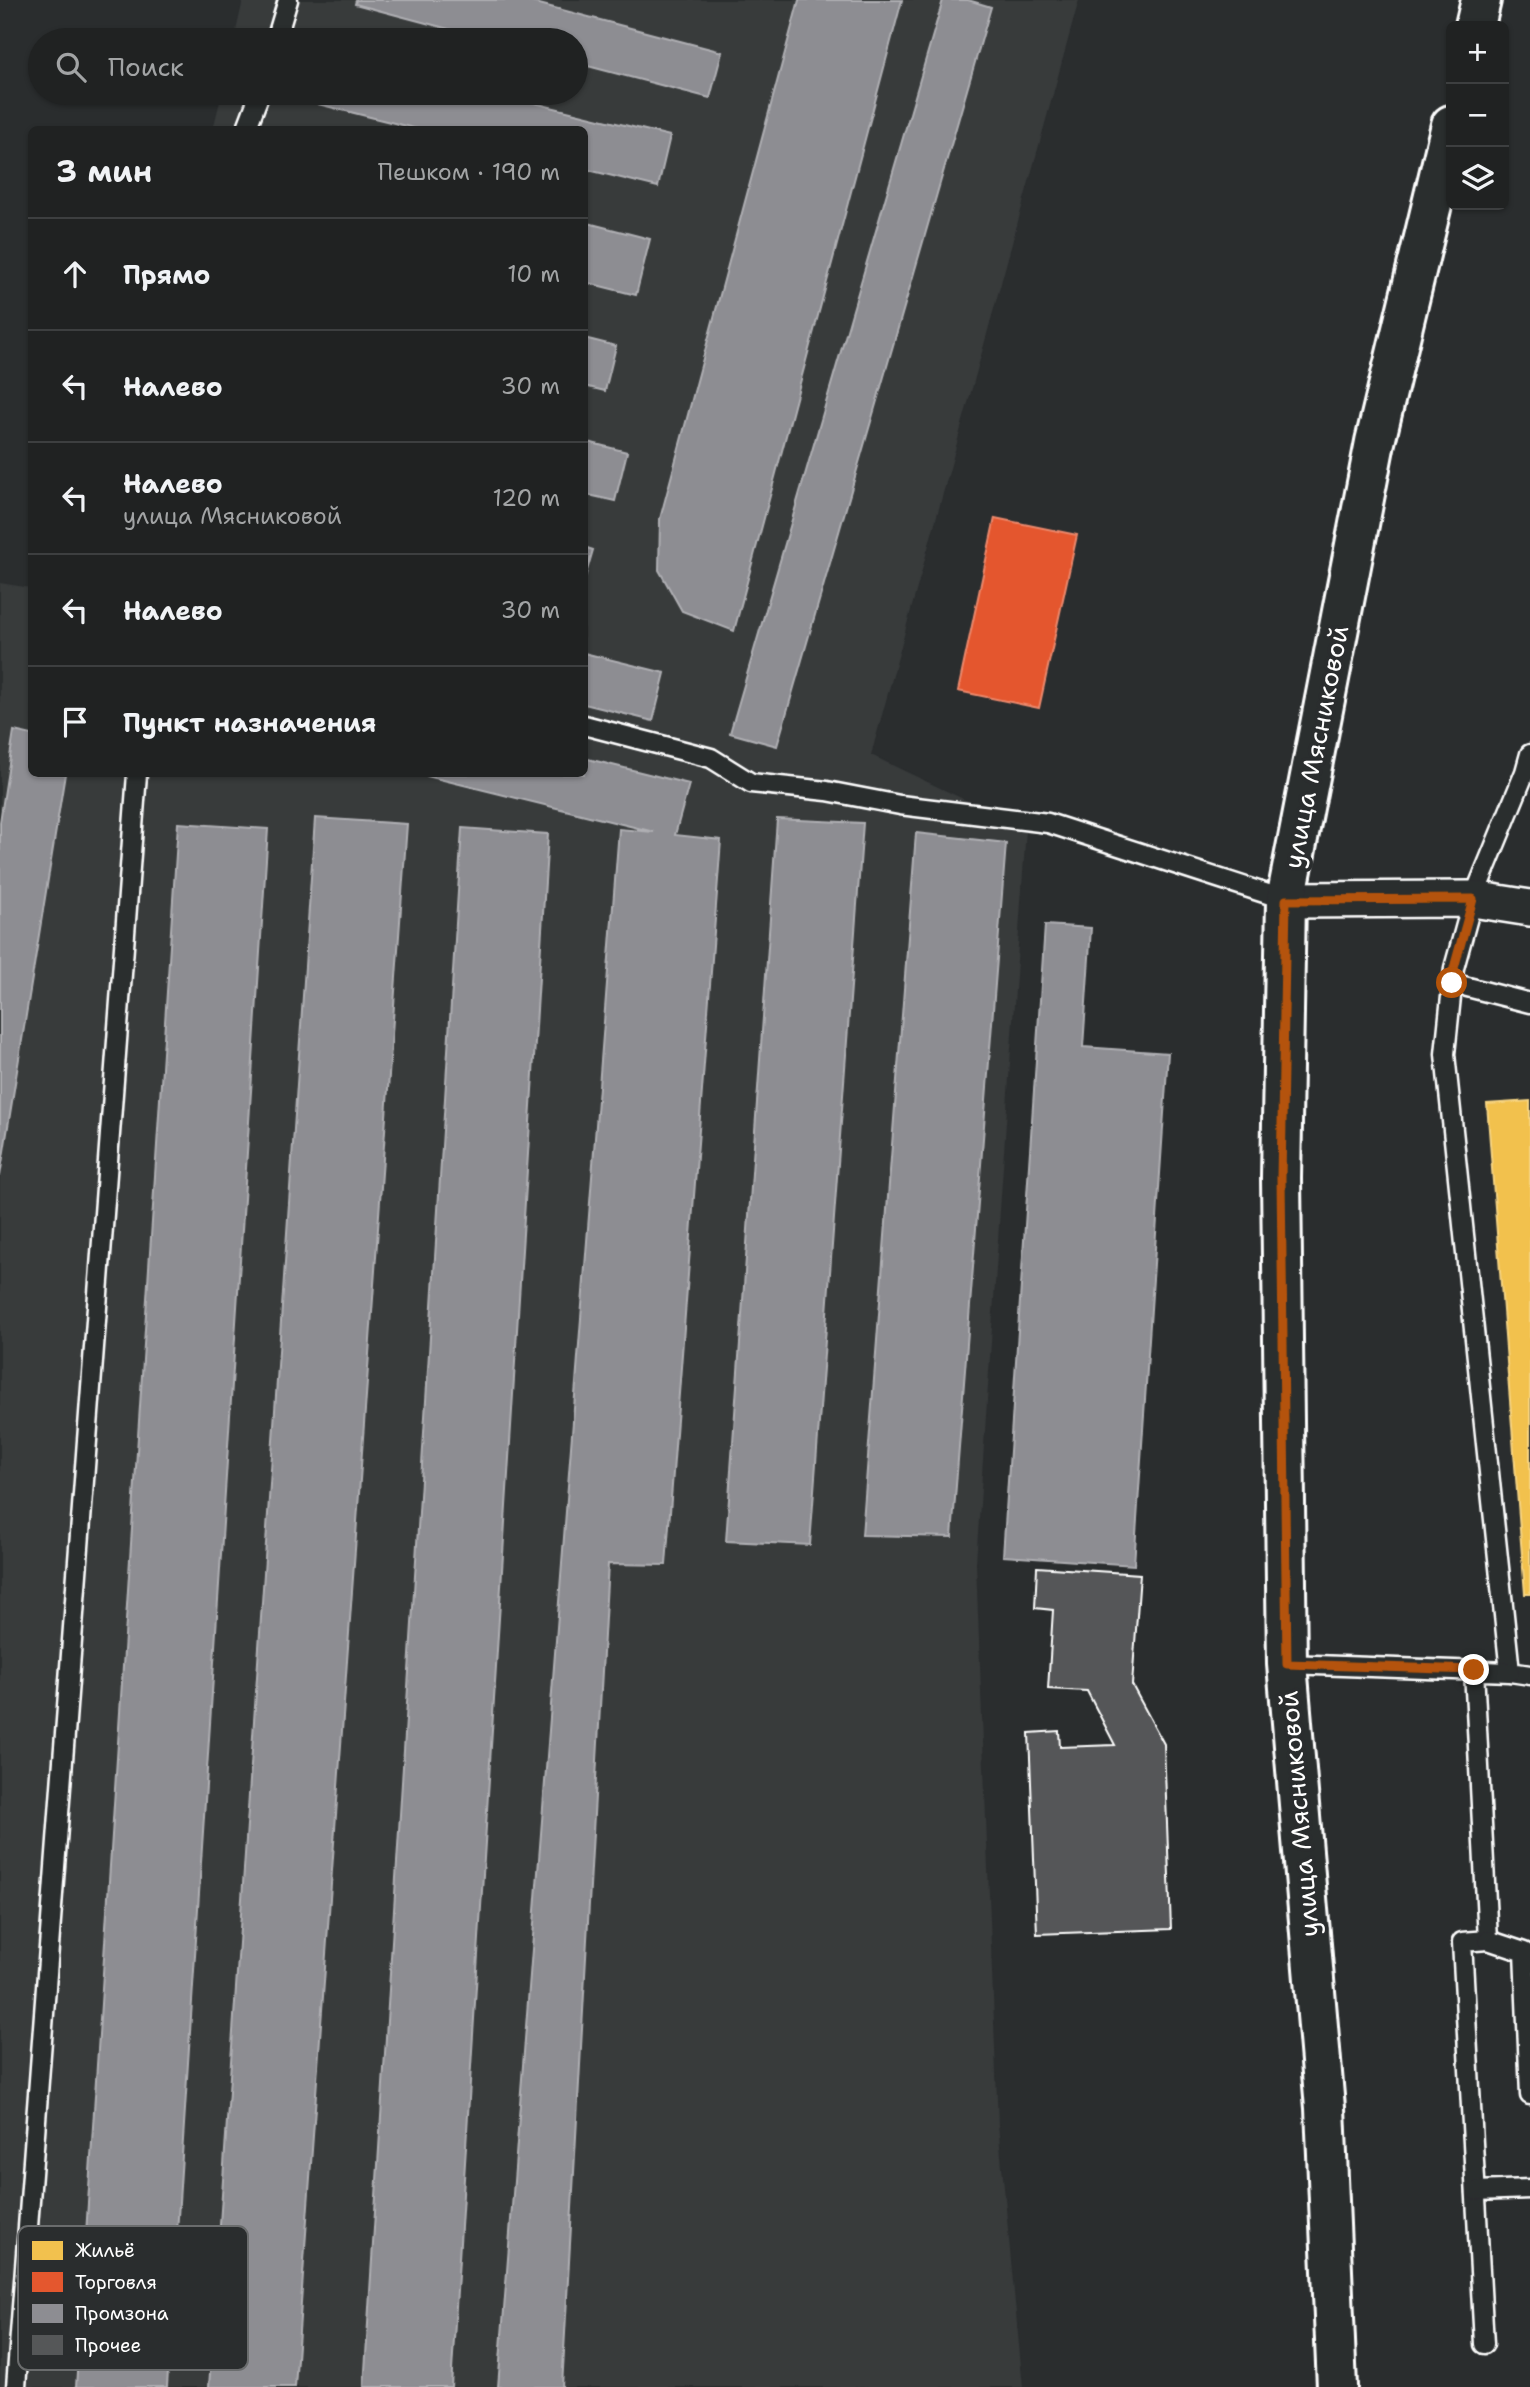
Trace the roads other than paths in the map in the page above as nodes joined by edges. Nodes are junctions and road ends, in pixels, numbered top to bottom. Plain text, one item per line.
1 (288, 0) edge
2 (1481, 0) edge
3 (1476, 21) edge
4 (280, 28) edge
5 (255, 105) edge
6 (248, 126) edge
7 (1446, 146) edge
8 (588, 726) edge
9 (1530, 754) edge
10 (136, 777) edge
11 (1473, 899) junction
12 (1286, 900) junction
13 (1530, 908) edge
14 (1452, 983) junction
15 (1530, 1003) edge
16 (1287, 1664) junction
17 (1474, 1670) junction
18 (1510, 1672) junction
19 (1530, 1675) edge
20 (1488, 1940) junction
21 (1530, 2095) edge
22 (1530, 2189) edge
23 (1475, 2191) junction
24 (28, 2226) edge
25 (1484, 2344) dead end
26 (18, 2360) edge
27 (16, 2387) edge
28 (1337, 2387) edge

1 - 4 lane
2 - 3 street
5 - 6 lane
7 - 12 street, улица Мясниковой
8 - 12 lane
9 - 11 lane
10 - 24 lane
11 - 12 street
11 - 13 street
11 - 14 lane
12 - 16 street, улица Мясниковой
14 - 15 lane
14 - 18 lane
16 - 17 lane
16 - 28 street, улица Мясниковой
17 - 18 lane
17 - 20 lane
18 - 19 lane
20 - 21 lane
20 - 23 lane
22 - 23 lane
23 - 25 lane
26 - 27 lane

